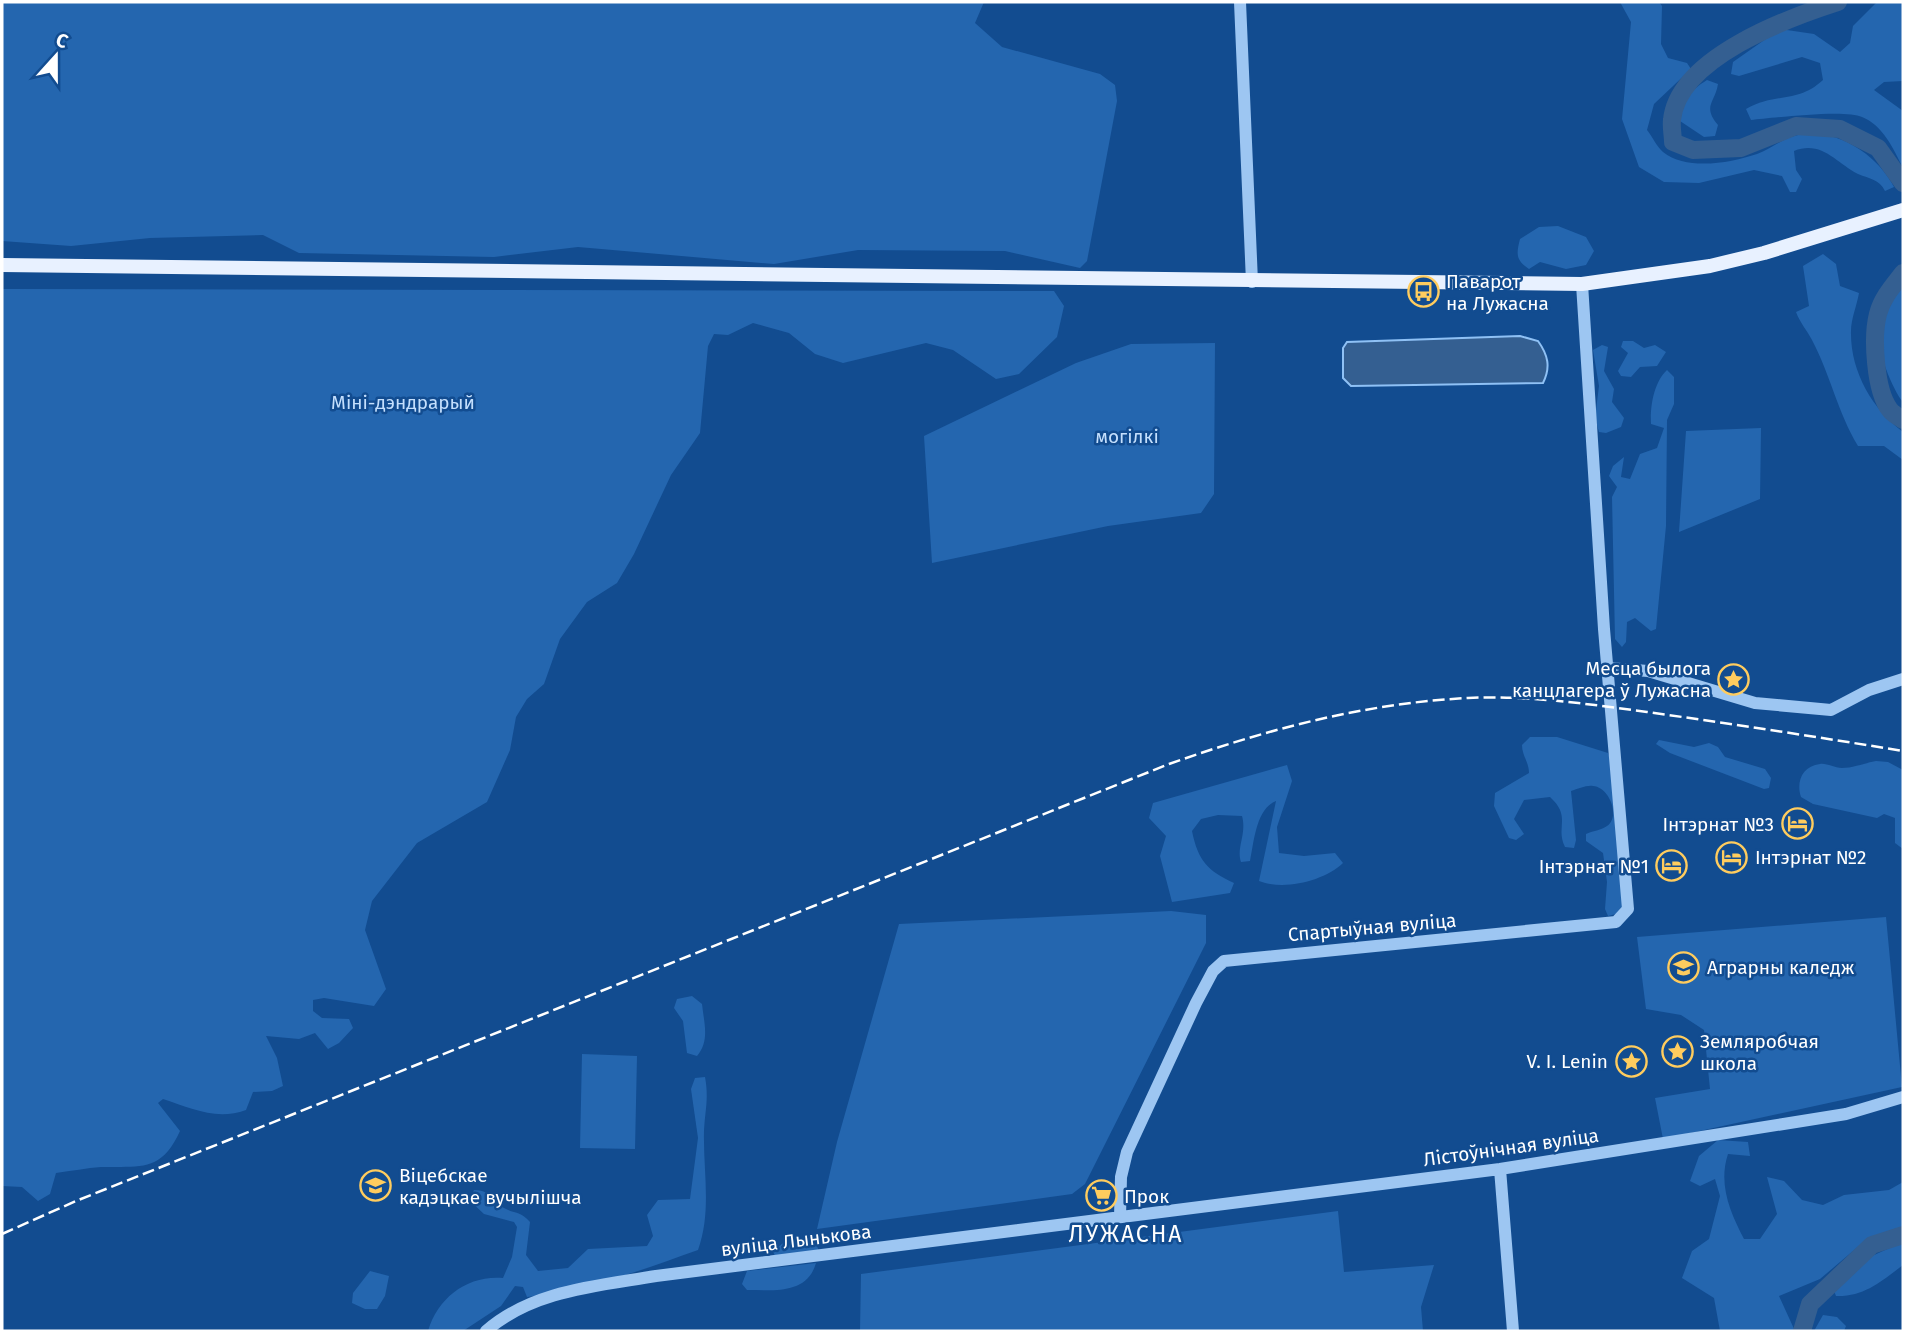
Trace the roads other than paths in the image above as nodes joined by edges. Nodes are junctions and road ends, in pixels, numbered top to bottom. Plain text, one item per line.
1 (1240, 2) edge
2 (1903, 210) edge
3 (2, 265) edge
4 (1252, 282) junction
5 (1582, 284) junction
6 (1608, 668) junction
7 (1903, 679) edge
8 (1903, 1097) edge
9 (1500, 1169) junction
10 (1120, 1217) junction
11 (486, 1331) edge
12 (1513, 1331) edge

1 - 4 street
2 - 5 main road
3 - 4 main road
4 - 5 main road
5 - 6 street
6 - 7 street
6 - 10 street, Спартыўная вуліца
8 - 9 street, Лістоўнічная вуліца
9 - 10 street, Лістоўнічная вуліца
9 - 12 street
10 - 11 street, вуліца Лынькова

